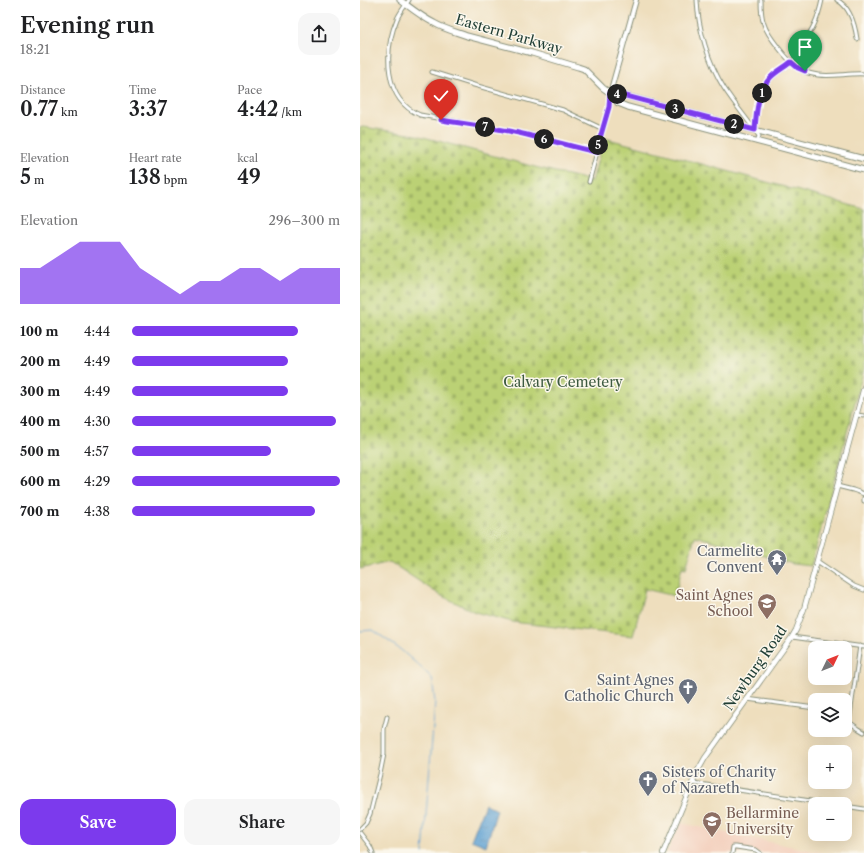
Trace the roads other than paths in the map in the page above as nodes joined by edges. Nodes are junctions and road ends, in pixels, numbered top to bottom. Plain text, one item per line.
1 (400, 0) edge
2 (636, 0) edge
3 (697, 0) edge
4 (762, 0) edge
5 (822, 0) edge
6 (837, 0) edge
7 (407, 2) edge
8 (857, 39) dead end
9 (791, 62) junction
10 (432, 72) dead end
11 (864, 74) edge
12 (610, 93) junction
13 (603, 129) junction
14 (755, 130) junction
15 (757, 142) junction
16 (596, 152) junction
17 (864, 159) edge
18 (864, 170) edge
19 (589, 182) dead end
20 (864, 387) edge
21 (857, 415) junction
22 (864, 416) edge
23 (837, 486) junction
24 (864, 494) edge
25 (817, 561) junction
26 (864, 590) edge
27 (792, 637) junction
28 (860, 646) junction
29 (864, 647) edge
30 (747, 699) junction
31 (852, 701) edge
32 (808, 707) edge
33 (387, 717) dead end
34 (852, 724) edge
35 (864, 732) edge
36 (693, 783) junction
37 (808, 801) edge
38 (852, 807) edge
39 (864, 809) edge
40 (360, 829) edge
41 (360, 833) edge
42 (373, 853) edge
43 (663, 853) edge
44 (732, 853) edge
45 (760, 853) edge

1 - 7 main road, Eastern Parkway
2 - 12 street
3 - 14 street
4 - 9 street
5 - 9 street
6 - 8 street
7 - 12 main road, Eastern Parkway
7 - 16 street
9 - 11 street
9 - 14 street
10 - 13 street
12 - 13 street
12 - 14 main road, Eastern Parkway
12 - 15 main road, Eastern Parkway
13 - 16 street
14 - 15 street
14 - 17 main road, Eastern Parkway
15 - 18 main road, Eastern Parkway
16 - 19 street
20 - 21 main road, Newburg Road
21 - 22 street
21 - 23 main road, Newburg Road
23 - 24 street
23 - 25 main road, Newburg Road
25 - 26 street
25 - 27 main road, Newburg Road
27 - 28 street
27 - 30 main road, Newburg Road
28 - 29 street
28 - 31 street
30 - 32 street
30 - 36 main road, Newburg Road
33 - 40 street
34 - 35 street
36 - 37 street
36 - 43 main road, Newburg Road
38 - 39 street
41 - 42 street
44 - 45 street

